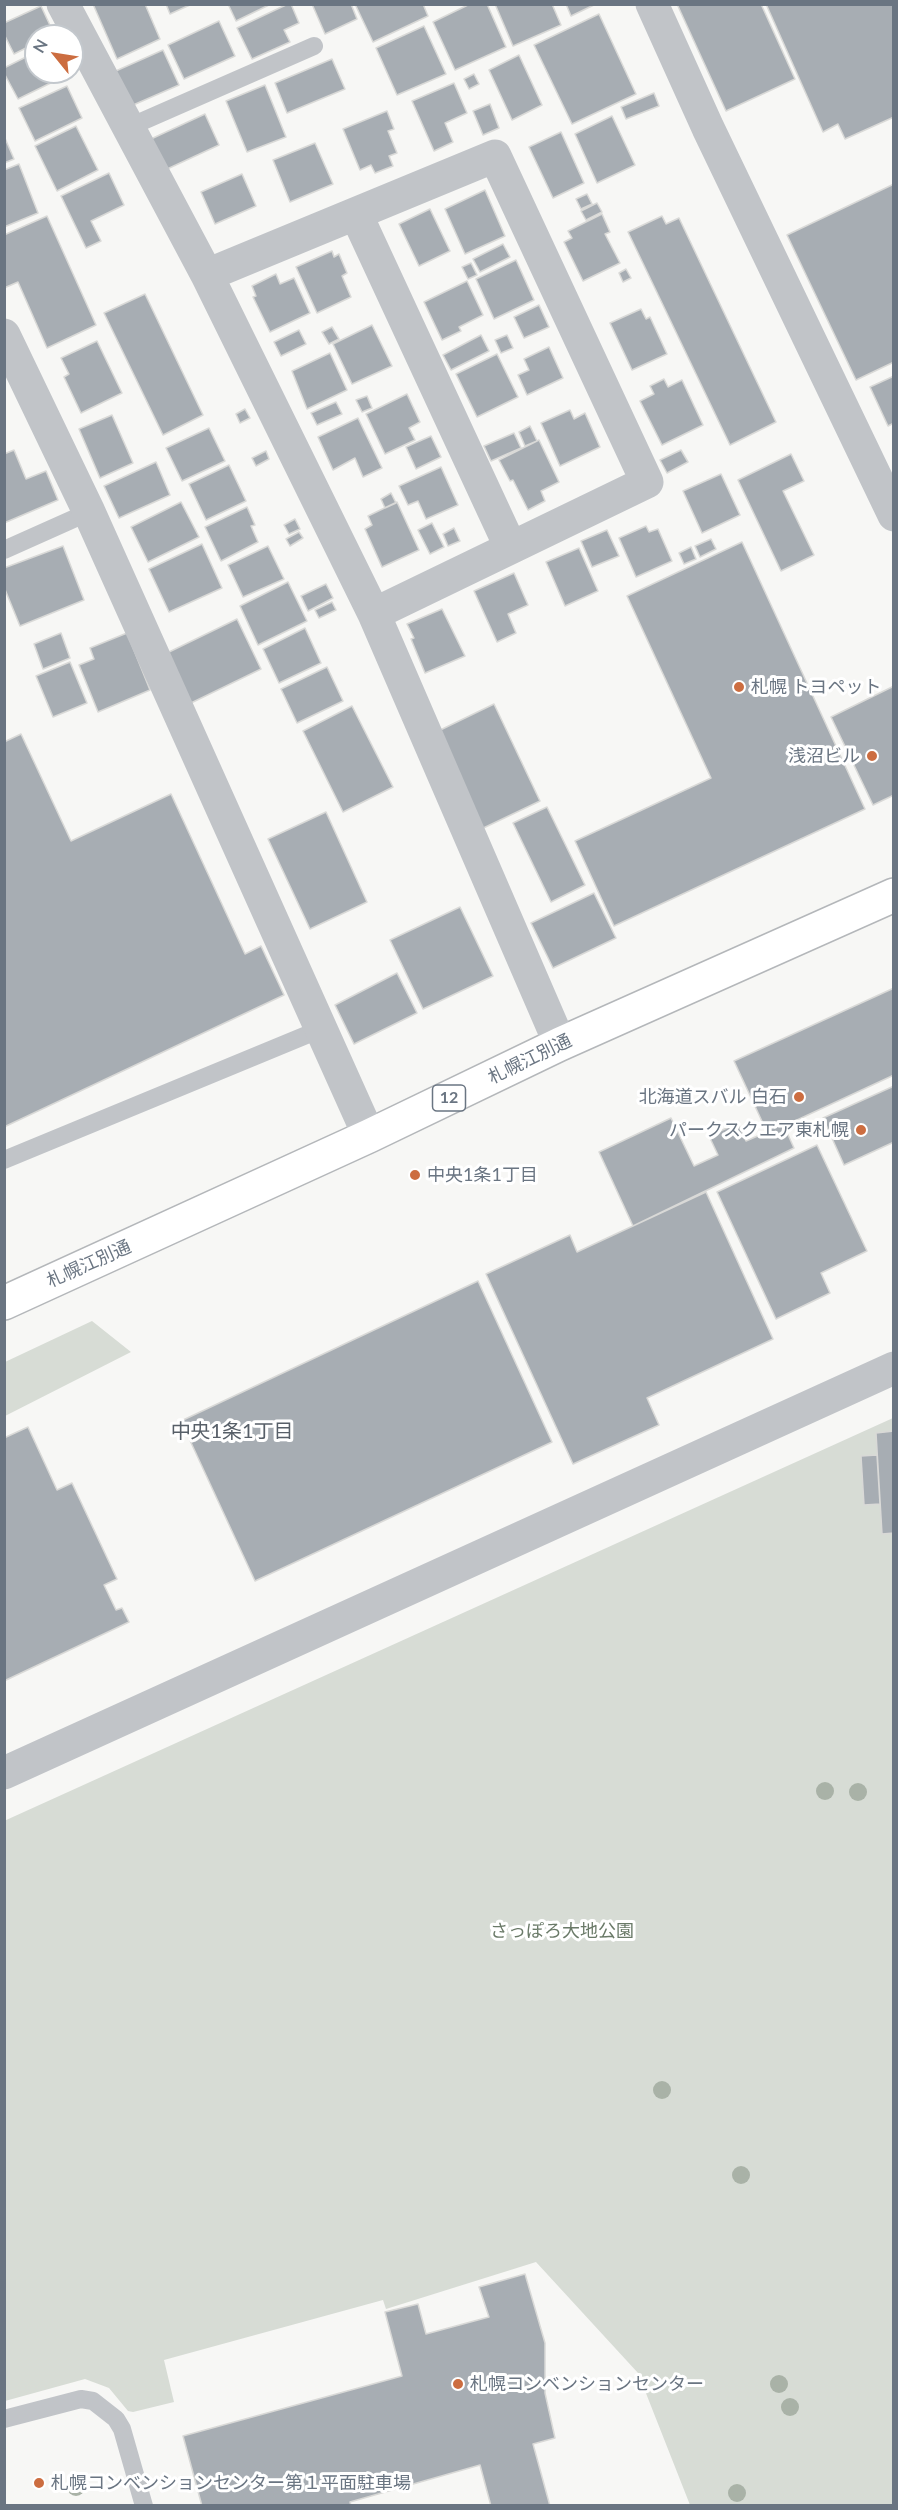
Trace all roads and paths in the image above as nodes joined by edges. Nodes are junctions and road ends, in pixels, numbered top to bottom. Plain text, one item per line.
1 (63, 4) edge
2 (652, 4) edge
3 (314, 46) dead end
4 (127, 128) junction
5 (356, 214) junction
6 (207, 275) junction
7 (4, 335) edge
8 (88, 512) junction
9 (894, 514) edge
10 (510, 546) junction
11 (4, 550) edge
12 (374, 614) junction
13 (894, 895) edge
14 (321, 1029) junction
15 (560, 1044) junction
16 (369, 1136) junction
17 (4, 1160) edge
18 (4, 1303) edge
19 (894, 1368) edge
20 (4, 1773) edge
21 (4, 2419) edge
22 (144, 2505) edge

1 - 4 street
2 - 9 street
3 - 4 lane
4 - 6 street
5 - 6 street
5 - 10 street
5 - 10 street
6 - 12 street
7 - 8 street
8 - 11 lane
8 - 14 street
10 - 12 street
12 - 15 street
13 - 15 highway, 札幌江別通 / 12
14 - 16 street
14 - 17 lane
15 - 16 highway, 札幌江別通 / 12
16 - 18 highway, 札幌江別通 / 12
19 - 20 street
21 - 22 lane

